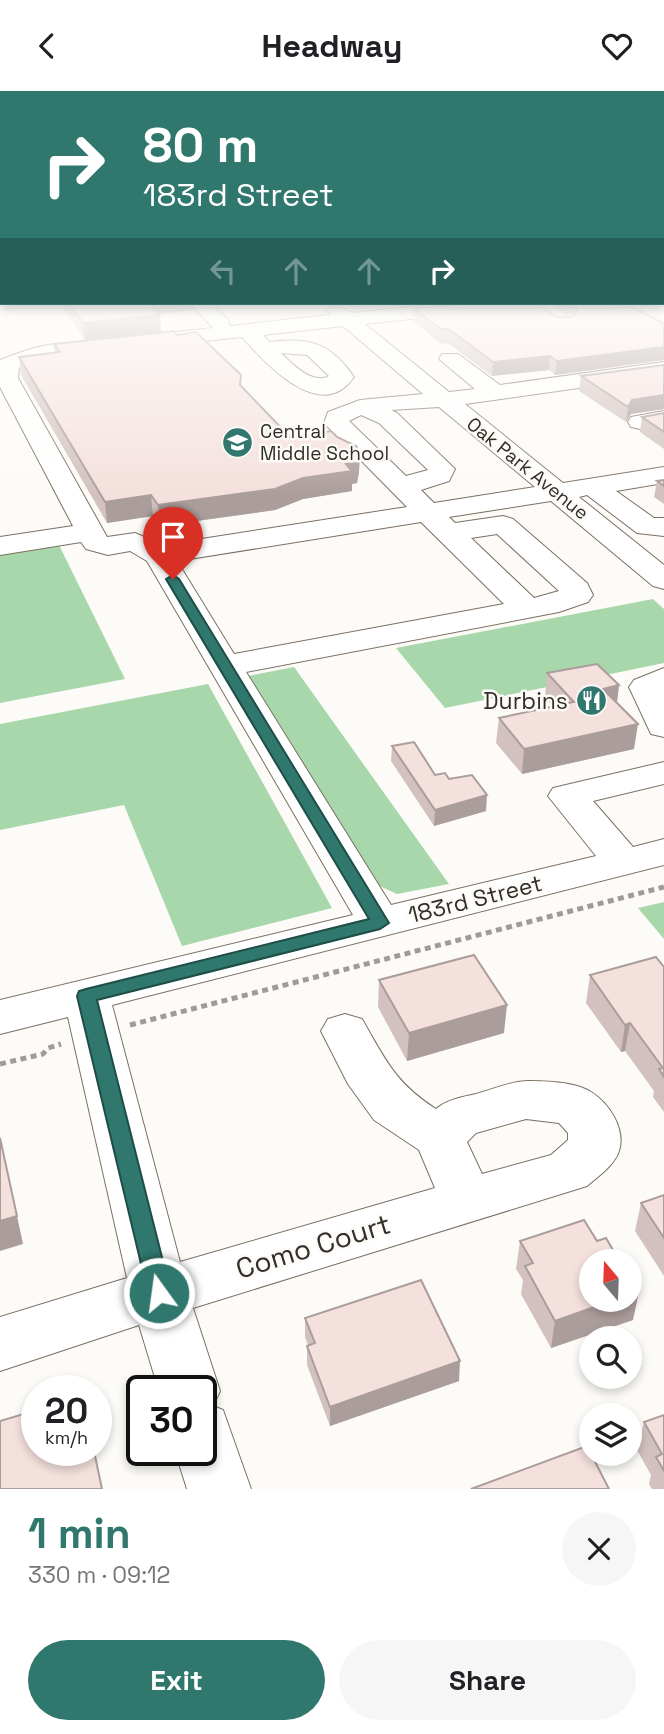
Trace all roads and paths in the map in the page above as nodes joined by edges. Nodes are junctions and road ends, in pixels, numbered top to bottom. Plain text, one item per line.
1 (10, 364) edge
2 (402, 364) edge
3 (457, 364) edge
4 (664, 369) edge
5 (495, 393) junction
6 (445, 400) junction
7 (365, 408) junction
8 (664, 475) edge
9 (400, 485) junction
10 (593, 487) junction
11 (558, 493) junction
12 (426, 511) junction
13 (664, 527) edge
14 (91, 532) junction
15 (449, 533) junction
16 (0, 546) edge
17 (158, 555) junction
18 (664, 580) edge
19 (527, 609) junction
20 (225, 666) junction
21 (664, 678) edge
22 (664, 726) edge
23 (664, 773) edge
24 (644, 857) edge
25 (664, 887) edge
26 (380, 923) junction
27 (86, 996) junction
28 (0, 1017) edge
29 (131, 1024) dead end
30 (345, 1031) dead end
31 (48, 1048) dead end
32 (0, 1064) edge
33 (439, 1137) junction
34 (467, 1200) junction
35 (159, 1293) junction
36 (0, 1344) edge
37 (184, 1375) edge
38 (212, 1466) edge
39 (219, 1489) edge

1 - 14 street
2 - 6 street, Oak Park Avenue
3 - 5 street
4 - 5 street
5 - 6 street
6 - 7 street
6 - 11 street, Oak Park Avenue
7 - 9 street
7 - 9 street
8 - 10 street
9 - 12 street
10 - 11 street
10 - 13 street
11 - 12 street
11 - 18 street, Oak Park Avenue
12 - 15 street
12 - 17 street
14 - 16 street
14 - 17 street
15 - 19 street
15 - 19 street
17 - 20 street
19 - 20 street
20 - 26 street
21 - 22 street
23 - 24 street
24 - 26 street, 183rd Street
25 - 29 path
26 - 27 street, 183rd Street
27 - 28 street, 183rd Street
27 - 35 street
30 - 33 street
31 - 32 path
33 - 34 street
33 - 34 street, Como Court
34 - 35 street, Como Court
35 - 36 street, Como Court
35 - 37 street
38 - 39 street

